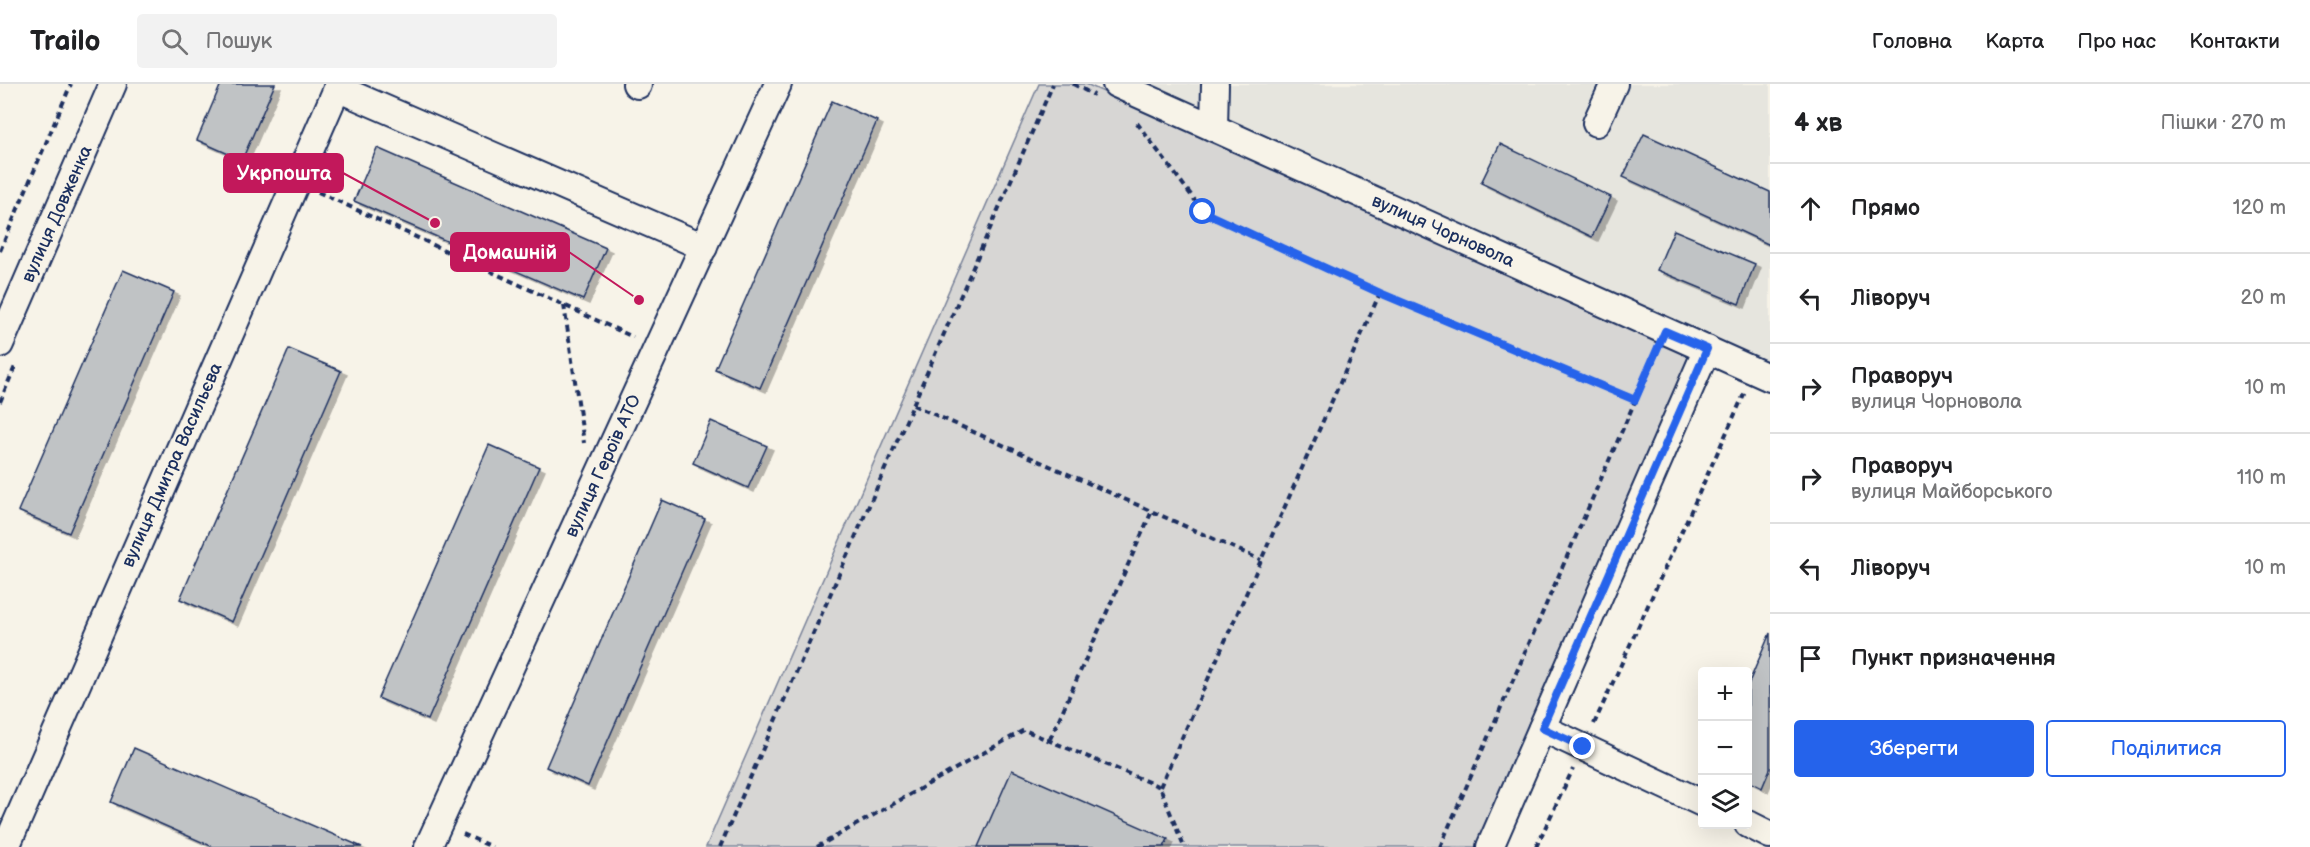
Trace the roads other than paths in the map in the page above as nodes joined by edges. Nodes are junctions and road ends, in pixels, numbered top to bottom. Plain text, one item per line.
1 (113, 84) edge
2 (778, 84) edge
3 (1215, 84) edge
4 (1614, 84) edge
5 (338, 86) edge
6 (1109, 92) edge
7 (1596, 123) dead end
8 (1214, 128) junction
9 (704, 247) junction
10 (0, 344) edge
11 (1707, 349) junction
12 (1762, 374) edge
13 (1542, 728) junction
14 (1698, 801) edge
15 (1752, 826) edge
16 (1770, 835) edge
17 (6, 847) edge
18 (428, 847) edge
19 (1490, 847) edge

1 - 10 street, вулиця Довженка
2 - 9 street, вулиця Героїв АТО
3 - 8 street
4 - 7 street
5 - 9 street
5 - 17 street, вулиця Дмитра Васильєва
6 - 8 street, вулиця Чорновола
8 - 11 street, вулиця Чорновола
9 - 18 street, вулиця Героїв АТО
11 - 12 street, вулиця Чорновола
11 - 13 street
13 - 14 street
13 - 19 street
15 - 16 street

